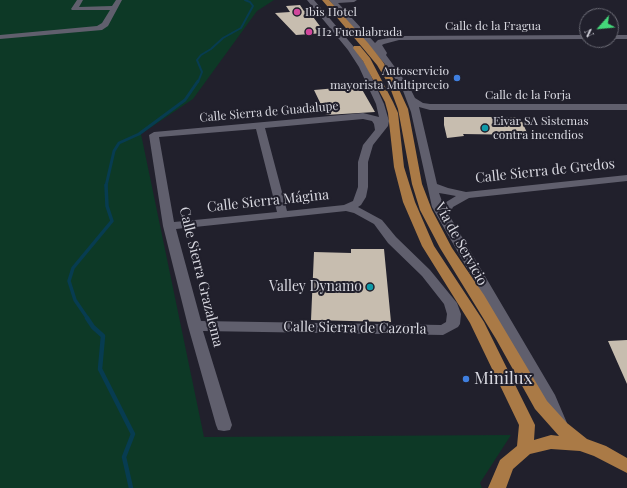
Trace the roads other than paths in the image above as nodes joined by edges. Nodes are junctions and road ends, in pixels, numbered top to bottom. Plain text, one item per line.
1 (80, 0) edge
2 (119, 0) edge
3 (310, 0) edge
4 (316, 0) edge
5 (330, 0) edge
6 (354, 0) edge
7 (115, 8) junction
8 (0, 37) edge
9 (579, 37) edge
10 (387, 61) junction
11 (411, 100) junction
12 (430, 107) junction
13 (627, 107) edge
14 (416, 112) junction
15 (260, 125) junction
16 (379, 129) junction
17 (154, 135) joint
18 (627, 178) edge
19 (432, 186) junction
20 (466, 195) junction
21 (346, 208) junction
22 (283, 214) junction
23 (443, 215) junction
24 (169, 226) junction
25 (426, 273) joint
26 (195, 326) junction
27 (224, 425) dead end
28 (561, 428) junction
29 (581, 444) junction
30 (525, 449) junction
31 (627, 466) edge
32 (497, 488) edge

1 - 7 street
2 - 7 street
3 - 16 street
4 - 30 main road
5 - 6 street
5 - 10 street, Vía de Servicio
5 - 28 main road
7 - 8 street
9 - 10 street, Calle de la Fragua
10 - 11 street, Vía de Servicio
11 - 12 street, Calle de la Forja
11 - 14 street, Vía de Servicio
12 - 13 street, Calle de la Forja
12 - 14 street, Calle de la Forja
14 - 19 street, Vía de Servicio
15 - 16 street, Calle Sierra de Guadalupe
15 - 17 street, Calle Sierra de Guadalupe
15 - 22 street
16 - 21 street, Calle Sierra Mágina
17 - 24 street, Calle Sierra Grazalema
18 - 20 street, Calle Sierra de Gredos
19 - 20 street, Calle Sierra de Gredos
19 - 23 street, Vía de Servicio
20 - 23 street, Calle Sierra de Gredos
21 - 22 street, Calle Sierra Mágina
21 - 25 street, Calle Sierra Mágina
22 - 24 street, Calle Sierra Mágina
23 - 28 street, Vía de Servicio
24 - 26 street, Calle Sierra Grazalema
25 - 26 street, Calle Sierra de Cazorla
26 - 27 street, Calle Sierra Grazalema
28 - 29 main road
29 - 30 main road
29 - 31 main road
30 - 32 main road

